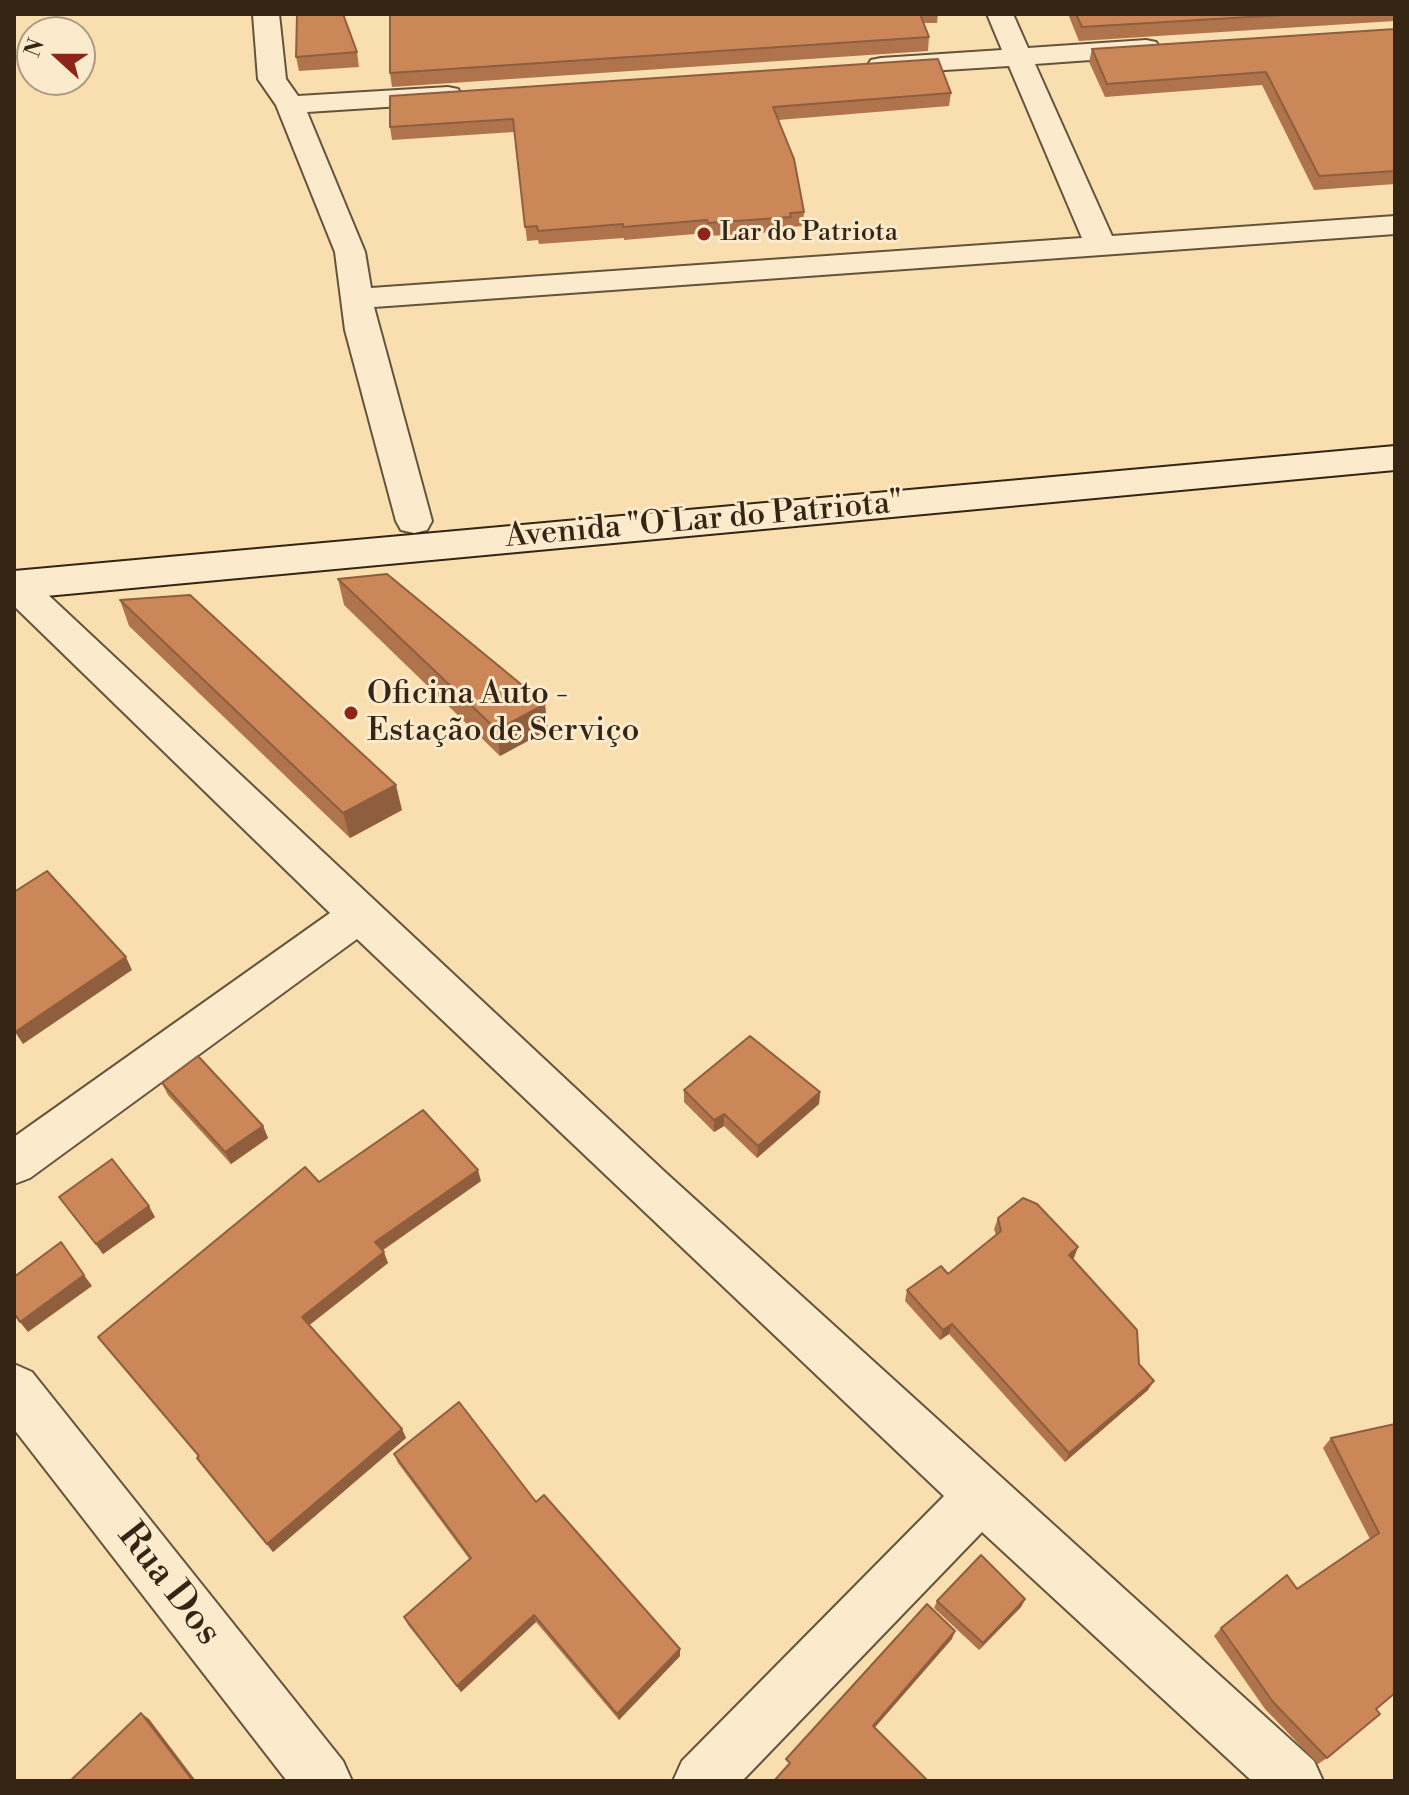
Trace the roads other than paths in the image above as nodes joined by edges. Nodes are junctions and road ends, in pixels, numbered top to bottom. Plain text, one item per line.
1 (266, 14) edge
2 (1000, 14) edge
3 (1176, 46) edge
4 (1020, 57) junction
5 (861, 67) edge
6 (481, 92) edge
7 (290, 105) junction
8 (1395, 225) edge
9 (1101, 246) junction
10 (357, 299) junction
11 (1395, 430) edge
12 (1395, 458) edge
13 (414, 521) junction
14 (14, 557) edge
15 (14, 585) edge
16 (358, 916) junction
17 (14, 1163) edge
18 (14, 1389) edge
19 (980, 1497) junction
20 (323, 1781) edge
21 (702, 1781) edge
22 (1294, 1781) edge

1 - 7 street
2 - 4 street
3 - 4 street
4 - 5 street
4 - 9 street
6 - 7 street
7 - 10 street
8 - 9 street
9 - 10 street
10 - 13 street
11 - 13 main road, Avenida "O Lar do Patriota"
12 - 15 main road, Avenida "O Lar do Patriota"
13 - 14 main road, Avenida "O Lar do Patriota"
15 - 16 street
16 - 17 street
16 - 19 street
18 - 20 street, Rua Dos
19 - 21 street
19 - 22 street

